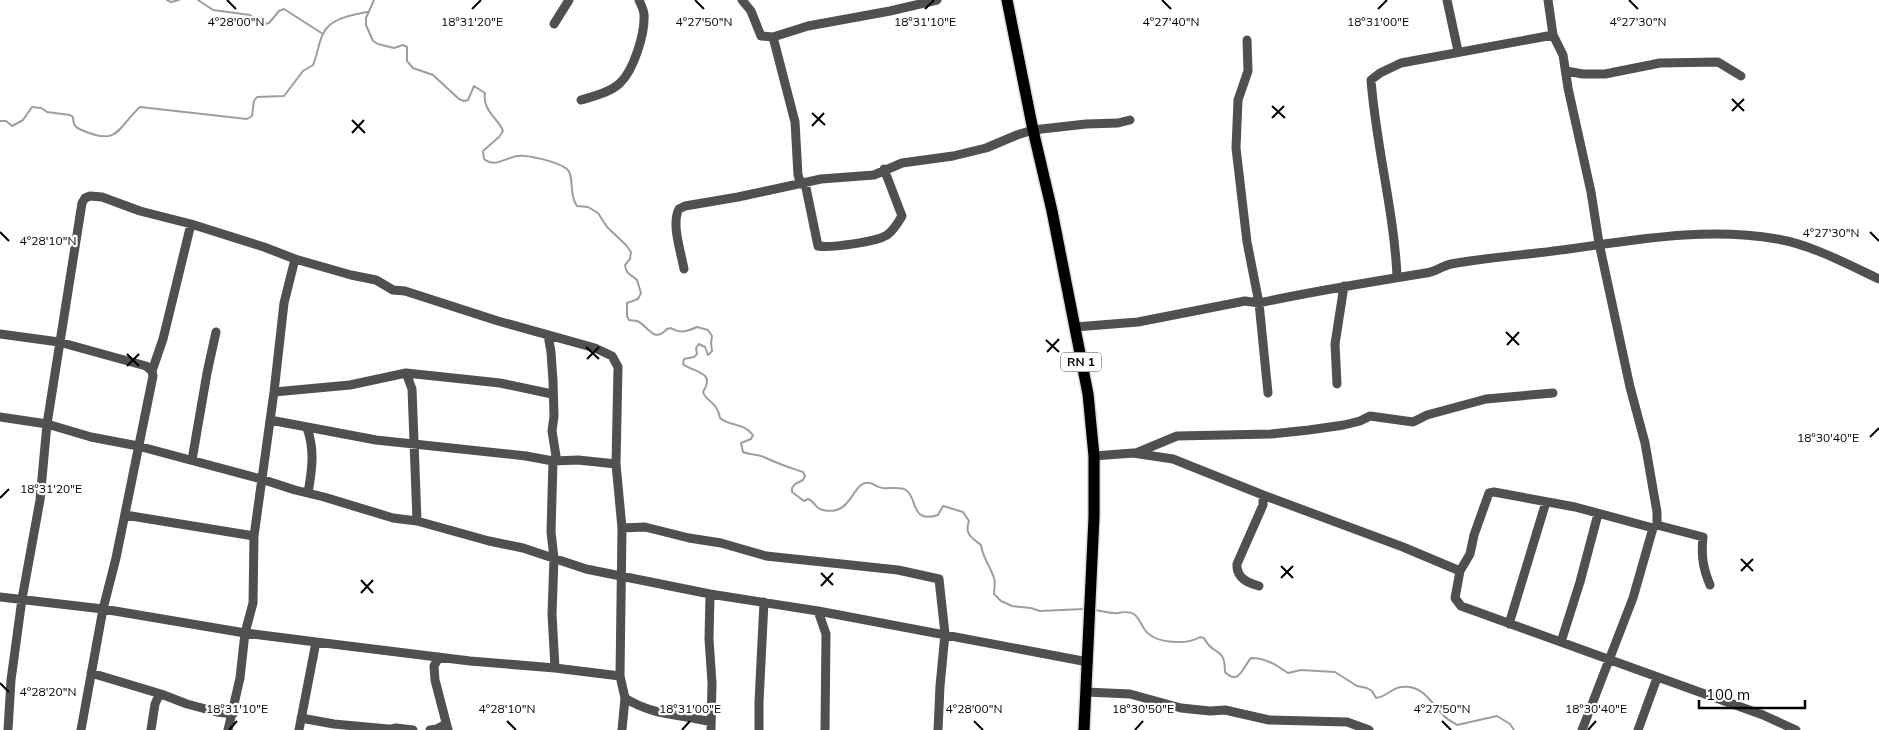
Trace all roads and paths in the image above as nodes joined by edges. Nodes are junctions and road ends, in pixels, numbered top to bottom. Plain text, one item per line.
1 (569, 0) edge
2 (639, 0) edge
3 (742, 0) edge
4 (937, 0) edge
5 (1007, 0) edge
6 (1447, 0) edge
7 (1548, 0) edge
8 (554, 24) dead end
9 (1553, 35) junction
10 (773, 37) junction
11 (1247, 40) dead end
12 (1458, 52) junction
13 (1566, 71) junction
14 (1741, 76) dead end
15 (582, 100) dead end
16 (1130, 120) dead end
17 (1034, 130) junction
18 (884, 169) junction
19 (803, 184) junction
20 (191, 224) junction
21 (1599, 243) junction
22 (295, 259) junction
23 (684, 269) dead end
24 (1397, 276) junction
25 (1879, 279) edge
26 (1344, 286) junction
27 (1259, 303) junction
28 (1075, 327) junction
29 (216, 332) dead end
30 (0, 334) edge
31 (548, 336) junction
32 (59, 342) junction
33 (152, 370) junction
34 (406, 373) junction
35 (1337, 384) dead end
36 (274, 392) junction
37 (1268, 393) dead end
38 (1553, 393) dead end
39 (552, 394) junction
40 (0, 417) edge
41 (270, 420) junction
42 (47, 424) junction
43 (307, 428) junction
44 (413, 443) junction
45 (138, 446) junction
46 (1133, 454) junction
47 (1094, 456) junction
48 (192, 460) junction
49 (553, 461) junction
50 (616, 464) junction
51 (261, 479) junction
52 (308, 493) junction
53 (1263, 495) junction
54 (1546, 502) junction
55 (124, 514) junction
56 (1598, 514) junction
57 (417, 521) junction
58 (1655, 527) junction
59 (622, 528) junction
60 (254, 536) junction
61 (554, 558) junction
62 (1460, 571) junction
63 (620, 575) junction
64 (1710, 585) dead end
65 (1259, 586) dead end
66 (710, 594) junction
67 (0, 597) edge
68 (22, 600) junction
69 (764, 602) junction
70 (103, 609) junction
71 (818, 611) junction
72 (1509, 624) junction
73 (245, 633) junction
74 (945, 634) junction
75 (316, 642) junction
76 (1561, 642) junction
77 (439, 656) junction
78 (1609, 661) junction
79 (1088, 662) junction
80 (555, 668) junction
81 (91, 673) junction
82 (620, 676) junction
83 (1657, 678) junction
84 (1086, 692) junction
85 (161, 694) junction
86 (625, 698) junction
87 (233, 714) junction
88 (301, 718) junction
89 (711, 726) edge
90 (447, 727) edge
91 (388, 729) edge
92 (8, 730) edge
93 (80, 730) edge
94 (151, 730) edge
95 (228, 730) edge
96 (298, 730) edge
97 (413, 730) edge
98 (430, 730) edge
99 (622, 730) edge
100 (759, 730) edge
101 (826, 730) edge
102 (938, 730) edge
103 (1084, 730) edge
104 (1369, 730) edge
105 (1582, 730) edge
106 (1638, 730) edge
107 (1796, 730) edge

1 - 8 street
2 - 15 street
3 - 10 street
4 - 10 street
5 - 17 main road, RN 1
6 - 12 street
7 - 9 street
9 - 12 street
9 - 13 street
10 - 19 street
11 - 27 street
12 - 24 street
13 - 14 street
13 - 21 street
16 - 17 street
17 - 18 street
17 - 28 main road, RN 1
18 - 19 street
18 - 19 street
19 - 23 street
20 - 22 street
20 - 32 street
20 - 33 street
21 - 24 street
21 - 25 street
21 - 58 street
22 - 31 street
22 - 36 street
24 - 26 street
26 - 27 street
26 - 35 street
27 - 28 street
27 - 37 street
28 - 47 main road, RN 1
29 - 48 street
30 - 32 street
31 - 39 street
31 - 50 street
32 - 33 street
32 - 42 street
33 - 45 street
34 - 36 street
34 - 39 street
34 - 44 street
36 - 41 street
38 - 46 street
39 - 49 street
40 - 42 street
41 - 43 street
41 - 51 street
42 - 45 street
42 - 68 street
43 - 44 street
43 - 52 street
44 - 49 street
44 - 57 street
45 - 48 street
45 - 55 street
46 - 47 street
46 - 53 street
47 - 79 main road, RN 1
48 - 51 street
49 - 50 street
49 - 61 street
50 - 59 street
51 - 52 street
51 - 60 street
52 - 57 street
53 - 62 street
53 - 65 street
54 - 56 street
54 - 62 street
54 - 72 street
55 - 60 street
55 - 70 street
56 - 58 street
56 - 76 street
57 - 61 street
58 - 64 street
58 - 78 street
59 - 63 street
59 - 74 street
60 - 73 street
61 - 63 street
61 - 80 street
62 - 72 street
63 - 66 street
63 - 82 street
66 - 69 street
66 - 89 street
67 - 68 street
68 - 70 street
68 - 92 street
69 - 71 street
69 - 100 street
70 - 73 street
70 - 81 street
71 - 74 street
71 - 101 street
72 - 76 street
73 - 75 street
73 - 87 street
74 - 79 street
74 - 102 street
75 - 77 street
75 - 88 street
76 - 78 street
77 - 80 street
77 - 90 street
78 - 83 street
78 - 105 street
79 - 84 main road, RN 1
80 - 82 street
81 - 85 street
81 - 93 street
82 - 86 street
83 - 106 street
83 - 107 street
84 - 103 main road, RN 1
84 - 104 street
85 - 87 street
85 - 94 street
86 - 89 street
86 - 99 street
87 - 95 street
88 - 91 street
88 - 96 street
90 - 98 street
91 - 97 street

